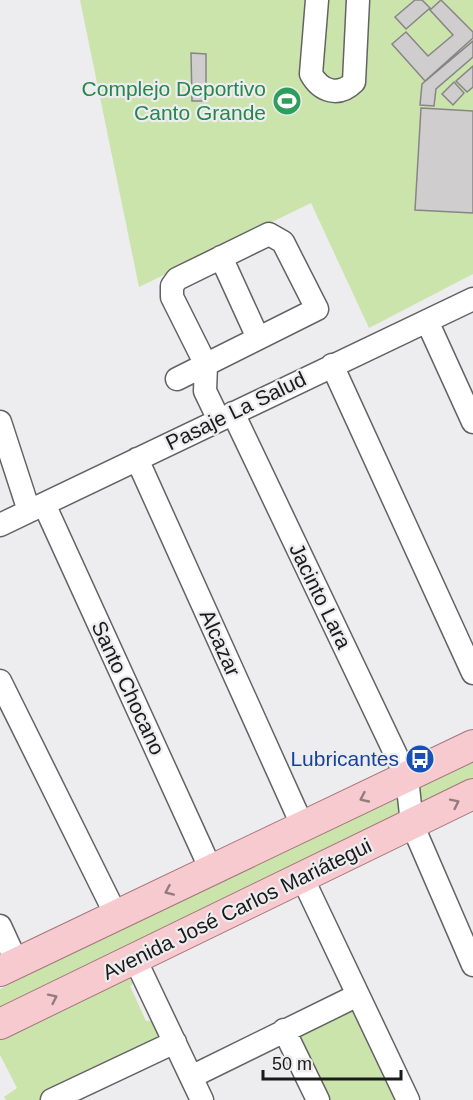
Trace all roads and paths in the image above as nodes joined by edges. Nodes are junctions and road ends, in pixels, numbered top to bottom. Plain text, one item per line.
1 (317, 0) edge
2 (358, 0) edge
3 (221, 257) junction
4 (473, 299) edge
5 (427, 321) junction
6 (258, 338) junction
7 (206, 365) junction
8 (332, 365) junction
9 (177, 379) dead end
10 (226, 417) junction
11 (0, 422) edge
12 (473, 422) edge
13 (137, 459) junction
14 (36, 507) junction
15 (0, 525) edge
16 (473, 673) edge
17 (0, 681) edge
18 (473, 745) edge
19 (407, 778) junction
20 (473, 794) edge
21 (412, 824) junction
22 (303, 827) junction
23 (212, 872) junction
24 (302, 877) junction
25 (116, 915) junction
26 (0, 926) edge
27 (466, 930) edge
28 (135, 959) junction
29 (473, 965) edge
30 (8, 967) edge
31 (358, 995) junction
32 (0, 1024) edge
33 (284, 1030) junction
34 (175, 1042) junction
35 (191, 1077) junction
36 (52, 1100) edge
37 (202, 1100) edge
38 (318, 1100) edge
39 (408, 1100) edge

1 - 2 street
3 - 6 street
3 - 6 street
3 - 7 street
4 - 5 street, Pasaje La Salud
5 - 8 street, Pasaje La Salud
5 - 12 street
6 - 7 street
7 - 9 street
7 - 10 street, Jacinto Lara
8 - 10 street, Pasaje La Salud
8 - 16 street
10 - 13 street, Pasaje La Salud
10 - 19 street, Jacinto Lara
11 - 14 street, Santo Chocano
13 - 14 street, Pasaje La Salud
13 - 22 street, Alcazar
14 - 15 street, Pasaje La Salud
14 - 23 street, Santo Chocano
17 - 25 street
18 - 19 main road
19 - 21 street, Jacinto Lara
19 -> 22 main road
21 -> 20 main road, Avenida José Carlos Mariátegui
21 - 24 main road, Avenida José Carlos Mariátegui
21 - 27 street, Jacinto Lara
22 - 23 main road
23 -> 25 main road
24 - 28 main road, Avenida José Carlos Mariátegui
24 - 31 street
25 - 30 main road
26 - 30 street
27 - 29 street, Jacinto Lara
32 -> 28 main road, Avenida José Carlos Mariátegui
28 - 34 street
31 - 33 street
31 - 39 street
33 - 35 street
33 - 38 street
34 - 35 street
34 - 36 street
35 - 37 street

